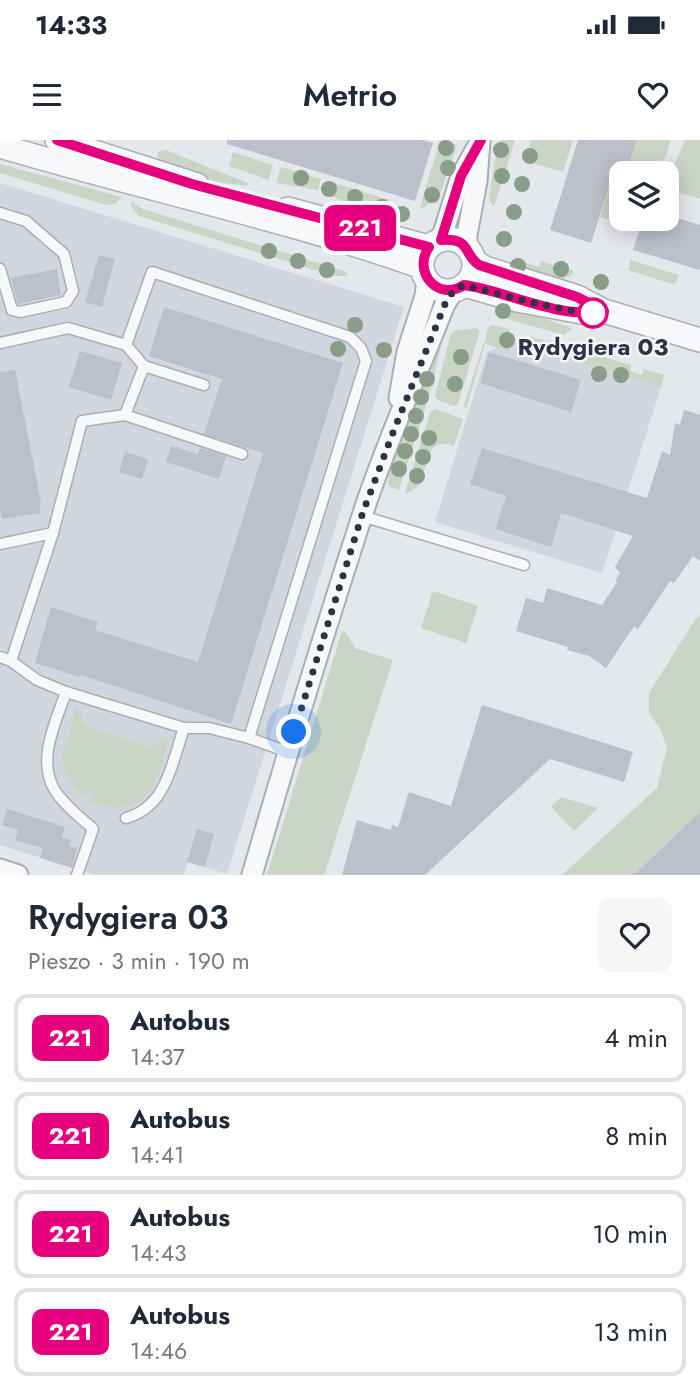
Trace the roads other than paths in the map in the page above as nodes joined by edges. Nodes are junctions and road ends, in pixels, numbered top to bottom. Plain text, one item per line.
1 (57, 140) edge
2 (480, 140) edge
3 (0, 146) edge
4 (103, 156) edge
5 (0, 213) edge
6 (471, 255) junction
7 (430, 259) junction
8 (0, 269) edge
9 (459, 287) junction
10 (604, 311) junction
11 (700, 340) edge
12 (0, 343) edge
13 (126, 345) junction
14 (144, 366) junction
15 (204, 385) dead end
16 (125, 415) junction
17 (394, 430) junction
18 (242, 454) dead end
19 (362, 516) junction
20 (53, 533) junction
21 (0, 544) edge
22 (524, 565) dead end
23 (0, 657) edge
24 (11, 661) junction
25 (66, 692) junction
26 (184, 728) junction
27 (249, 738) junction
28 (288, 752) junction
29 (126, 818) dead end
30 (0, 869) edge
31 (18, 875) edge
32 (77, 875) edge
33 (252, 875) edge

1 - 4 street
2 - 6 street
2 - 7 street
3 - 4 street
4 - 7 street
5 - 8 lane
6 - 7 street
6 - 9 street
6 - 10 street
7 - 9 street
7 - 17 street
9 - 10 street
9 - 17 street
10 - 11 street
12 - 13 lane
13 - 14 lane
13 - 27 lane
14 - 15 lane
14 - 16 lane
16 - 18 lane
16 - 20 lane
17 - 19 street
19 - 22 lane
19 - 28 street
20 - 21 lane
20 - 24 lane
23 - 24 lane
24 - 25 lane
25 - 26 lane
25 - 32 lane
26 - 27 lane
26 - 29 lane
27 - 28 lane
28 - 33 street
30 - 31 street

